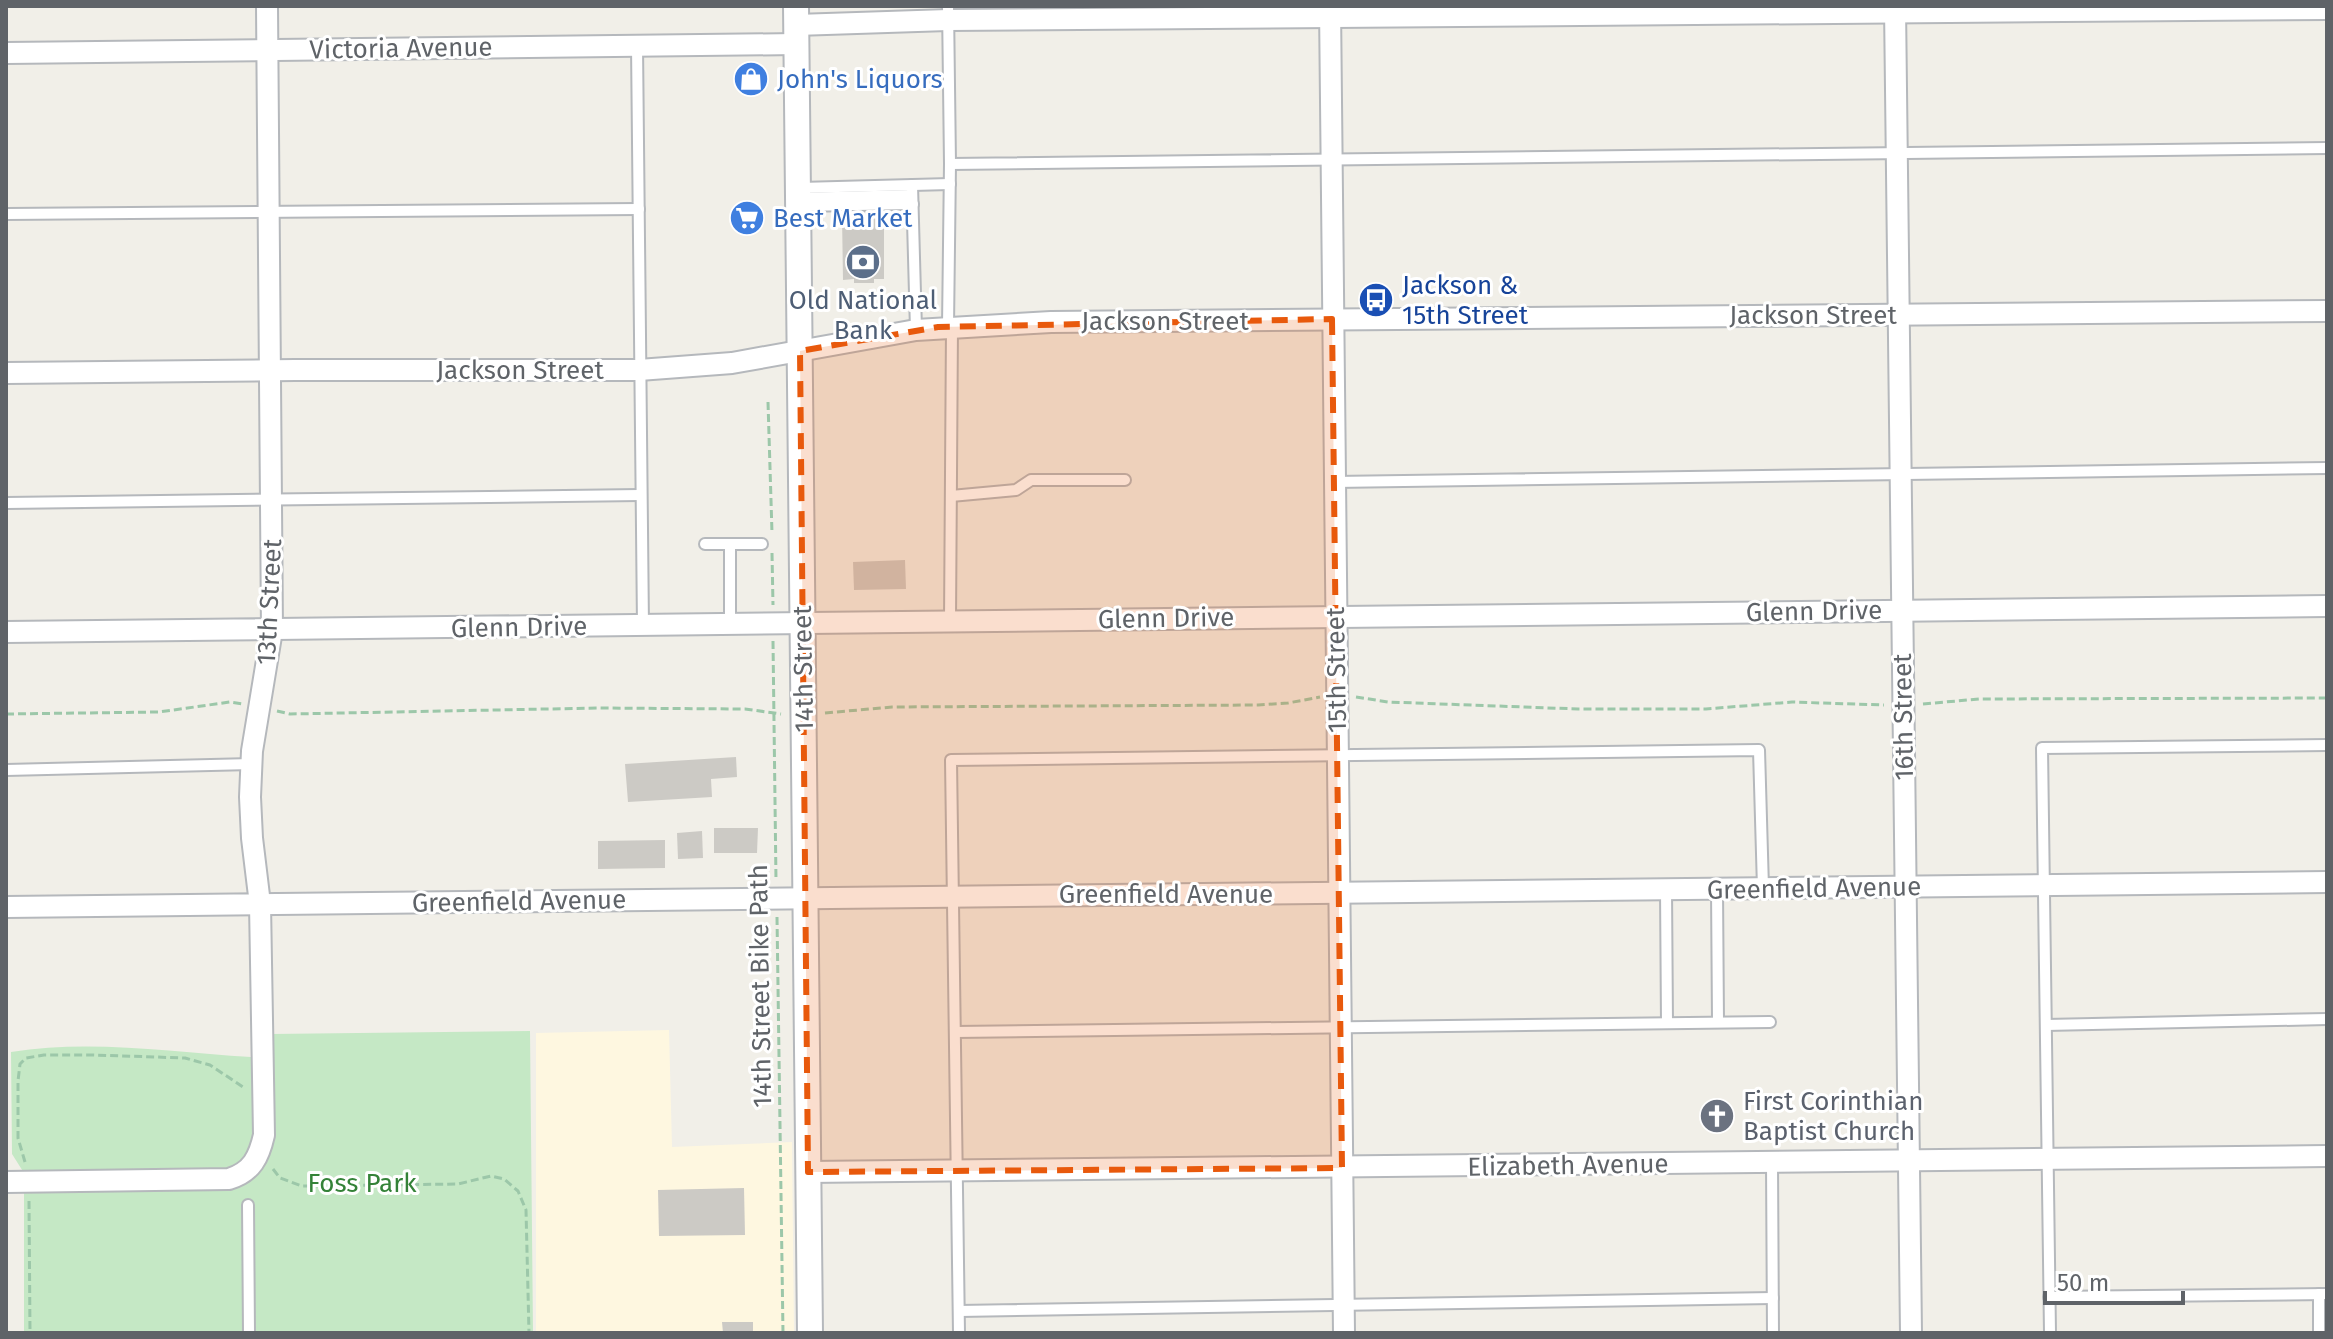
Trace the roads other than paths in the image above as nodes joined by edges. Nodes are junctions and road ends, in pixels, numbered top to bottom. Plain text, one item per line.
1 (267, 6) edge
2 (1895, 9) edge
3 (2327, 9) edge
4 (1330, 11) edge
5 (948, 13) edge
6 (796, 25) edge
7 (637, 45) junction
8 (267, 50) junction
9 (6, 53) edge
10 (2327, 148) edge
11 (1896, 153) junction
12 (1331, 159) junction
13 (950, 164) junction
14 (950, 184) junction
15 (913, 194) junction
16 (798, 197) junction
17 (639, 209) junction
18 (269, 210) junction
19 (6, 214) edge
20 (2327, 311) edge
21 (1898, 314) junction
22 (1332, 319) junction
23 (950, 327) junction
24 (916, 330) junction
25 (800, 351) junction
26 (271, 370) junction
27 (639, 370) junction
28 (6, 373) edge
29 (2327, 468) edge
30 (1900, 474) junction
31 (1125, 480) dead end
32 (1334, 482) junction
33 (640, 495) junction
34 (951, 496) junction
35 (272, 500) junction
36 (6, 503) edge
37 (767, 541) road end
38 (705, 544) dead end
39 (730, 544) junction
40 (2327, 606) edge
41 (1902, 610) junction
42 (1336, 616) junction
43 (950, 621) junction
44 (803, 624) junction
45 (730, 625) junction
46 (643, 626) junction
47 (272, 630) junction
48 (6, 632) edge
49 (2327, 745) edge
50 (1337, 755) junction
51 (252, 764) junction
52 (6, 770) edge
53 (2327, 882) edge
54 (2044, 885) junction
55 (1905, 886) junction
56 (1763, 888) junction
57 (1666, 889) junction
58 (1717, 889) junction
59 (1339, 893) junction
60 (953, 896) junction
61 (805, 897) junction
62 (260, 904) junction
63 (6, 907) edge
64 (2327, 1019) edge
65 (1718, 1022) junction
66 (1770, 1022) dead end
67 (1667, 1023) junction
68 (2046, 1025) junction
69 (1340, 1027) junction
70 (955, 1032) junction
71 (2327, 1156) edge
72 (2048, 1160) junction
73 (1909, 1161) junction
74 (1772, 1163) junction
75 (1342, 1168) junction
76 (957, 1171) junction
77 (808, 1172) junction
78 (6, 1182) edge
79 (248, 1205) dead end
80 (2323, 1294) edge
81 (2049, 1297) junction
82 (1773, 1298) junction
83 (1344, 1305) junction
84 (959, 1311) junction
85 (249, 1333) edge
86 (810, 1333) edge
87 (959, 1333) edge
88 (1344, 1333) edge
89 (1773, 1333) edge
90 (1911, 1333) edge
91 (2050, 1333) edge
92 (2319, 1333) edge

1 - 8 street, 13th Street
2 - 3 street, Victoria Avenue
2 - 4 street, Victoria Avenue
2 - 11 street, 16th Street
4 - 5 street, Victoria Avenue
4 - 12 street, 15th Street
5 - 6 street, Victoria Avenue
5 - 13 lane
6 - 7 street, Victoria Avenue
6 - 16 street, 14th Street
7 - 8 street, Victoria Avenue
7 - 17 lane
8 - 9 street, Victoria Avenue
8 - 18 street, 13th Street
10 - 11 lane
11 - 12 lane
11 - 21 street, 16th Street
12 - 13 lane
12 - 22 street, 15th Street
13 - 14 lane
14 - 15 lane
14 - 23 lane
15 - 16 lane
15 - 16 lane
15 - 24 lane
16 - 25 street, 14th Street
17 - 18 lane
17 - 27 lane
18 - 19 lane
18 - 26 street, 13th Street
20 - 21 street, Jackson Street
21 - 22 street, Jackson Street
21 - 30 street, 16th Street
22 - 23 street, Jackson Street
22 - 32 street, 15th Street
23 - 24 street, Jackson Street
23 - 34 lane
24 - 25 street, Jackson Street
25 - 27 street, Jackson Street
25 - 44 street, 14th Street
26 - 27 street, Jackson Street
26 - 28 street, Jackson Street
26 - 35 street, 13th Street
27 - 33 lane
29 - 30 lane
30 - 32 lane
30 - 41 street, 16th Street
31 - 34 lane
32 - 42 street, 15th Street
33 - 35 lane
33 - 46 lane
34 - 43 lane
35 - 36 lane
35 - 47 street, 13th Street
37 - 39 lane
38 - 39 lane
39 - 45 lane
40 - 41 street, Glenn Drive
41 - 42 street, Glenn Drive
41 - 55 street, 16th Street
42 - 43 street, Glenn Drive
42 - 50 street, 15th Street
43 - 44 street, Glenn Drive
44 - 45 street, Glenn Drive
44 - 61 street, 14th Street
45 - 46 street, Glenn Drive
46 - 47 street, Glenn Drive
47 - 48 street, Glenn Drive
47 - 51 street, 13th Street
49 - 54 lane
50 - 56 lane
50 - 59 street, 15th Street
50 - 60 lane
51 - 52 lane
51 - 62 street, 13th Street
53 - 54 street, Greenfield Avenue
54 - 55 street, Greenfield Avenue
54 - 68 lane
55 - 56 street, Greenfield Avenue
55 - 73 street, 16th Street
56 - 58 street, Greenfield Avenue
57 - 58 street, Greenfield Avenue
57 - 59 street, Greenfield Avenue
57 - 67 lane
58 - 65 lane
59 - 60 street, Greenfield Avenue
59 - 69 street, 15th Street
60 - 61 street, Greenfield Avenue
60 - 70 lane
61 - 62 street, Greenfield Avenue
61 - 77 street, 14th Street
62 - 63 street, Greenfield Avenue
62 - 78 street, 13th Street
64 - 68 lane
65 - 66 lane
65 - 67 lane
67 - 69 lane
68 - 72 lane
69 - 70 lane
69 - 75 street, 15th Street
70 - 76 lane
71 - 72 street, Elizabeth Avenue
72 - 73 street, Elizabeth Avenue
72 - 81 lane
73 - 74 street, Elizabeth Avenue
73 - 90 street, 16th Street
74 - 75 street, Elizabeth Avenue
74 - 82 lane
75 - 76 street, Elizabeth Avenue
75 - 83 street, 15th Street
76 - 77 street, Elizabeth Avenue
76 - 84 lane
77 - 86 street, 14th Street
79 - 85 lane
80 - 81 lane
80 - 92 lane
81 - 91 lane
82 - 83 lane
82 - 89 lane
83 - 84 lane
83 - 88 street, 15th Street
84 - 87 lane

